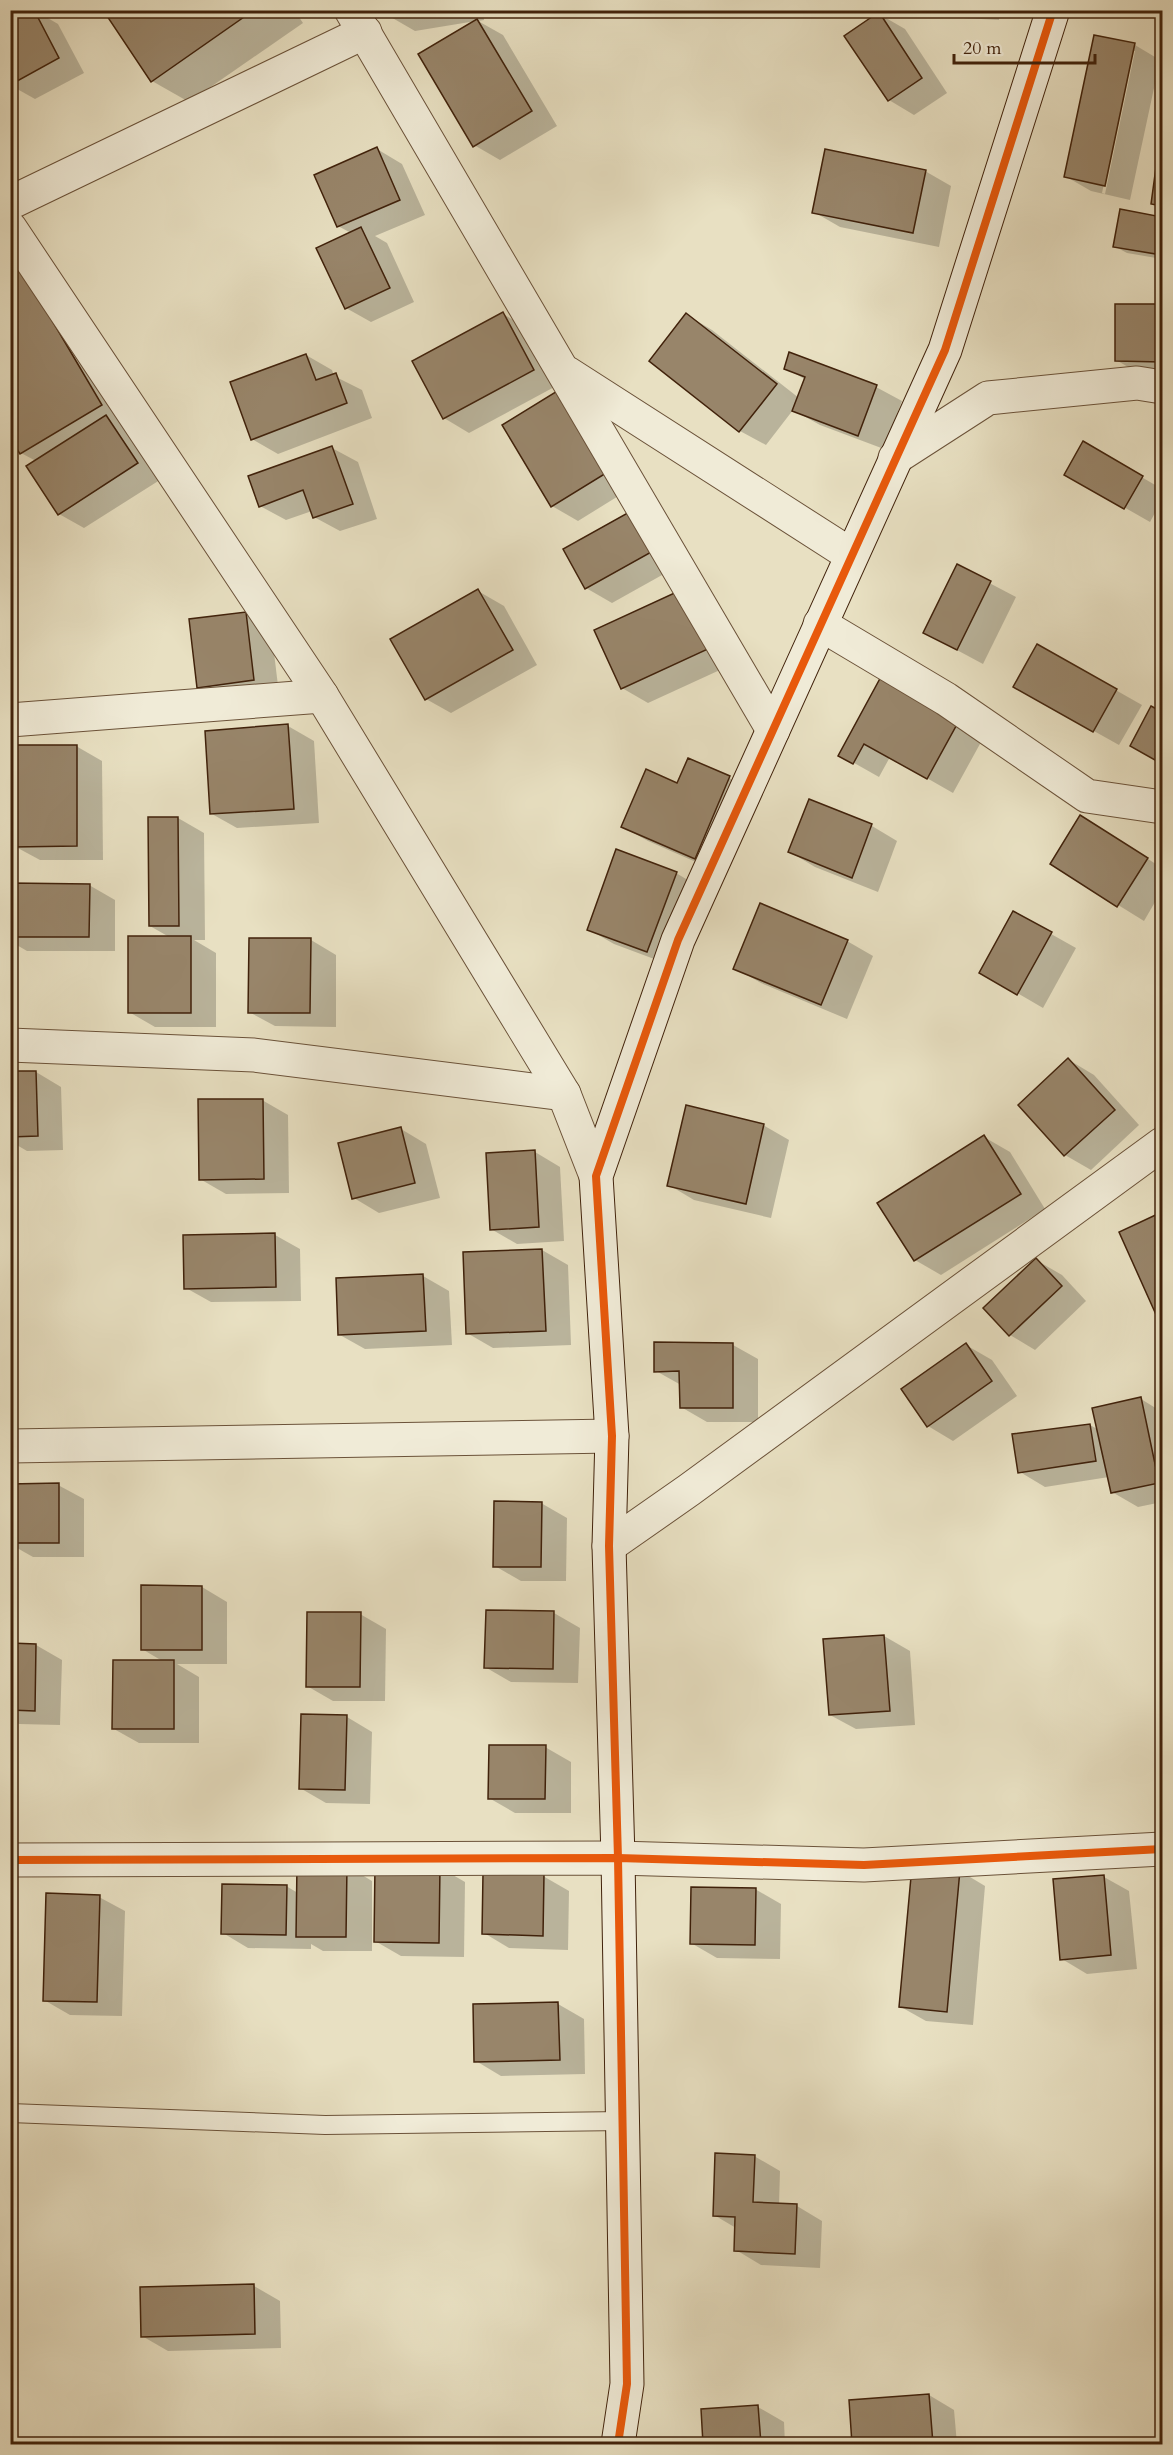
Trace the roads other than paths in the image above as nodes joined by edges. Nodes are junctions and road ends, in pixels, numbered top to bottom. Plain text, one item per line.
1 (1053, 10) edge
2 (358, 21) edge
3 (10, 203) edge
4 (10, 228) edge
5 (560, 369) junction
6 (1162, 387) edge
7 (896, 458) junction
8 (850, 555) junction
9 (820, 624) junction
10 (322, 696) junction
11 (10, 720) edge
12 (773, 730) junction
13 (1162, 807) edge
14 (10, 1045) edge
15 (564, 1094) junction
16 (1162, 1144) edge
17 (596, 1176) junction
18 (612, 1436) junction
19 (10, 1446) edge
20 (609, 1546) junction
21 (1162, 1849) edge
22 (618, 1858) junction
23 (10, 1860) edge
24 (10, 2113) edge
25 (623, 2121) junction
26 (627, 2384) junction
27 (618, 2445) edge
28 (639, 2445) edge

1 - 7 street
2 - 3 street
2 - 5 street
4 - 10 street
5 - 8 street
5 - 12 street
6 - 7 street
7 - 8 street
8 - 9 street
9 - 12 street
9 - 13 street
10 - 11 street
10 - 15 street
12 - 17 street
14 - 15 street
15 - 17 street
16 - 20 street
17 - 18 street
18 - 19 street
18 - 20 street
20 - 22 street
21 - 22 street
22 - 23 street
22 - 25 street
24 - 25 lane
25 - 26 street
26 - 27 street
26 - 28 street

